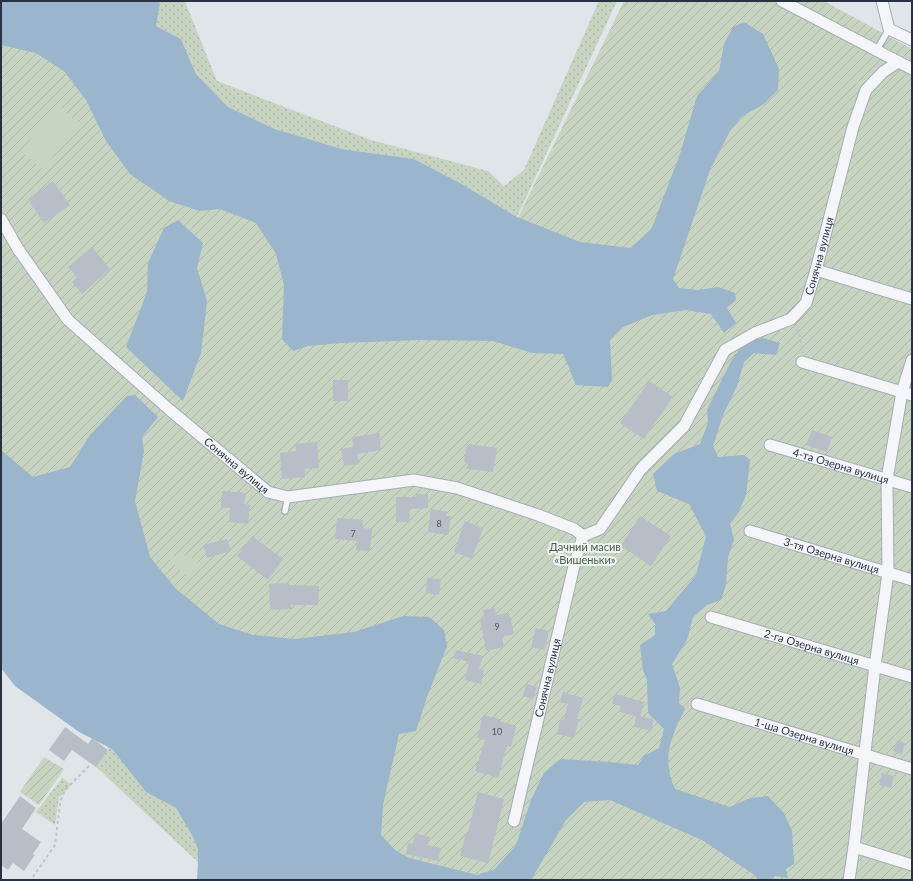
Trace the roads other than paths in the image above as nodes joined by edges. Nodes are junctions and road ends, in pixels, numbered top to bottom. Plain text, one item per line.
1 (782, 1) edge
2 (882, 1) edge
3 (889, 29) junction
4 (912, 40) edge
5 (876, 51) junction
6 (898, 62) junction
7 (912, 70) edge
8 (1, 219) edge
9 (816, 270) junction
10 (912, 299) edge
11 (912, 360) edge
12 (802, 362) road end
13 (907, 393) edge
14 (770, 445) dead end
15 (887, 479) junction
16 (912, 487) edge
17 (288, 497) junction
18 (286, 512) dead end
19 (750, 532) dead end
20 (583, 536) junction
21 (888, 573) junction
22 (912, 580) edge
23 (711, 617) dead end
24 (875, 666) junction
25 (912, 677) edge
26 (697, 704) dead end
27 (864, 754) junction
28 (912, 769) edge
29 (514, 821) dead end
30 (854, 847) junction
31 (912, 865) edge
32 (849, 880) edge

1 - 5 street
2 - 3 street
3 - 4 street
3 - 5 lane
5 - 6 street
6 - 7 street
6 - 9 street, Сонячна вулиця
8 - 17 street, Сонячна вулиця
9 - 10 street
9 - 20 street, Сонячна вулиця
11 - 13 street
12 - 13 street
13 - 15 street
14 - 15 street, 4-та Озерна вулиця
15 - 16 street, 4-та Озерна вулиця
15 - 21 street
17 - 18 lane
17 - 20 street, Сонячна вулиця
19 - 21 street, 3-тя Озерна вулиця
20 - 29 street, Сонячна вулиця
21 - 22 street, 3-тя Озерна вулиця
21 - 24 street
23 - 24 street, 2-га Озерна вулиця
24 - 25 street, 2-га Озерна вулиця
24 - 27 street
26 - 27 street, 1-ша Озерна вулиця
27 - 28 street, 1-ша Озерна вулиця
27 - 30 street
30 - 31 street
30 - 32 street

